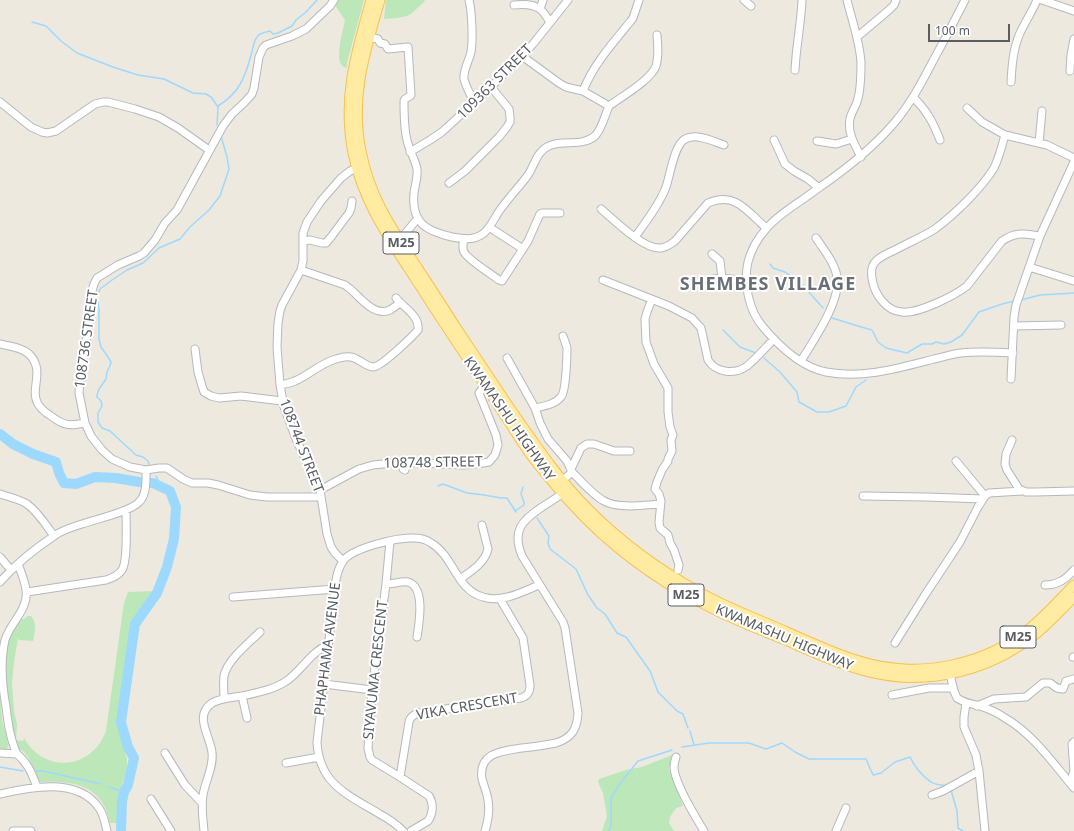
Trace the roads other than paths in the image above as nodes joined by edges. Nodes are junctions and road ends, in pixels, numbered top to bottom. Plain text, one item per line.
1 (334, 0) edge
2 (371, 0) edge
3 (380, 0) edge
4 (469, 0) edge
5 (543, 0) edge
6 (568, 0) edge
7 (639, 0) edge
8 (744, 0) edge
9 (802, 0) edge
10 (848, 0) edge
11 (896, 0) edge
12 (965, 0) edge
13 (1037, 0) edge
14 (1042, 0) edge
15 (514, 5) dead end
16 (751, 6) dead end
17 (540, 9) junction
18 (1074, 11) edge
19 (550, 22) junction
20 (657, 35) dead end
21 (369, 37) junction
22 (857, 37) junction
23 (1074, 39) edge
24 (522, 56) junction
25 (795, 70) dead end
26 (1070, 71) dead end
27 (1011, 82) dead end
28 (491, 87) junction
29 (583, 91) junction
30 (914, 98) junction
31 (0, 102) edge
32 (474, 102) junction
33 (609, 106) junction
34 (967, 108) dead end
35 (1042, 111) dead end
36 (1006, 135) junction
37 (852, 139) junction
38 (774, 140) dead end
39 (940, 140) dead end
40 (818, 141) dead end
41 (1039, 143) junction
42 (724, 144) dead end
43 (209, 150) junction
44 (410, 152) junction
45 (860, 157) junction
46 (1074, 158) edge
47 (1074, 162) edge
48 (361, 167) junction
49 (448, 183) dead end
50 (819, 188) junction
51 (352, 201) dead end
52 (601, 209) dead end
53 (560, 212) dead end
54 (418, 218) junction
55 (489, 227) junction
56 (766, 228) junction
57 (1040, 236) junction
58 (635, 237) junction
59 (816, 238) dead end
60 (464, 239) junction
61 (303, 241) junction
62 (396, 242) junction
63 (523, 249) junction
64 (712, 254) dead end
65 (1029, 267) junction
66 (301, 270) junction
67 (722, 278) junction
68 (603, 280) dead end
69 (707, 280) dead end
70 (747, 281) junction
71 (1074, 281) edge
72 (652, 300) junction
73 (1061, 325) dead end
74 (1014, 326) junction
75 (562, 336) dead end
76 (774, 339) junction
77 (0, 344) edge
78 (195, 349) dead end
79 (1013, 353) junction
80 (507, 358) dead end
81 (801, 361) junction
82 (1011, 379) dead end
83 (280, 385) junction
84 (482, 389) junction
85 (282, 401) junction
86 (535, 408) junction
87 (85, 423) junction
88 (1012, 440) dead end
89 (630, 451) dead end
90 (956, 461) dead end
91 (403, 462) junction
92 (146, 470) junction
93 (405, 470) dead end
94 (571, 470) junction
95 (562, 481) junction
96 (566, 491) junction
97 (1022, 491) junction
98 (1074, 491) edge
99 (320, 493) junction
100 (0, 494) edge
101 (863, 496) dead end
102 (984, 497) junction
103 (660, 504) junction
104 (126, 510) junction
105 (482, 525) dead end
106 (54, 536) junction
107 (390, 541) junction
108 (0, 557) edge
109 (343, 561) junction
110 (18, 564) junction
111 (11, 570) junction
112 (678, 570) dead end
113 (1074, 570) edge
114 (460, 579) junction
115 (0, 582) edge
116 (386, 584) junction
117 (539, 585) junction
118 (1045, 585) dead end
119 (1074, 585) edge
120 (335, 589) junction
121 (27, 592) junction
122 (233, 597) dead end
123 (1074, 597) edge
124 (500, 599) junction
125 (260, 632) dead end
126 (417, 637) dead end
127 (895, 643) dead end
128 (328, 645) junction
129 (949, 670) junction
130 (1074, 678) edge
131 (324, 684) junction
132 (953, 688) junction
133 (372, 690) junction
134 (892, 695) dead end
135 (242, 696) junction
136 (224, 699) junction
137 (966, 703) junction
138 (977, 706) junction
139 (247, 718) dead end
140 (1073, 743) edge
141 (0, 754) edge
142 (17, 754) junction
143 (165, 754) dead end
144 (319, 757) junction
145 (676, 757) dead end
146 (286, 763) dead end
147 (979, 771) junction
148 (400, 777) junction
149 (1072, 786) edge
150 (37, 787) junction
151 (0, 794) edge
152 (932, 795) dead end
153 (151, 799) dead end
154 (202, 803) junction
155 (846, 808) dead end
156 (13, 831) edge
157 (31, 831) edge
158 (107, 831) edge
159 (171, 831) edge
160 (204, 831) edge
161 (403, 831) edge
162 (411, 831) edge
163 (485, 831) edge
164 (704, 831) edge
165 (836, 831) edge
166 (985, 831) edge

1 - 43 street, 108736 STREET
2 - 48 main road, KWAMASHU HIGHWAY / M25
3 - 21 main road, KWAMASHU HIGHWAY / M25
4 - 32 street
5 - 17 street
6 - 19 street, 109363 STREET
7 - 29 street
8 - 16 street
9 - 25 street
10 - 22 street
11 - 22 street
12 - 30 street
13 - 27 street
14 - 18 street
15 - 17 street
17 - 19 street
19 - 24 street, 109363 STREET
20 - 33 street
21 - 44 street
21 - 48 main road, KWAMASHU HIGHWAY / M25
22 - 37 street
23 - 26 street
24 - 28 street, 109363 STREET
24 - 29 street
28 - 32 street, 109363 STREET
28 - 49 street
29 - 33 street
30 - 39 street
30 - 45 street
31 - 43 street
32 - 44 street, 109363 STREET
33 - 55 street
34 - 36 street
35 - 41 street
36 - 41 street
36 - 57 street
37 - 40 street
37 - 45 street
38 - 50 street
41 - 46 street
42 - 58 street
43 - 87 street, 108736 STREET
44 - 54 street
45 - 50 street
47 - 57 street
48 - 61 street, 108744 STREET
48 - 62 main road, KWAMASHU HIGHWAY / M25
50 - 56 street
51 - 61 street
52 - 58 street
53 - 63 street
54 - 60 street
54 - 62 street
55 - 60 street
55 - 63 street
56 - 58 street
56 - 70 street
57 - 65 street
59 - 81 street
60 - 63 street
61 - 66 street, 108744 STREET
62 - 84 main road, KWAMASHU HIGHWAY / M25
62 - 95 main road, KWAMASHU HIGHWAY / M25
64 - 67 street
65 - 71 street
65 - 74 street
66 - 83 street, 108744 STREET
66 - 83 street
67 - 69 street
67 - 70 street
68 - 72 street
70 - 76 street
72 - 76 street
72 - 103 street
73 - 74 street
74 - 79 street
75 - 86 street
76 - 81 street
77 - 87 street
78 - 85 street
79 - 81 street
79 - 82 street
80 - 86 street
83 - 85 street, 108744 STREET
84 - 91 street, 108748 STREET
84 - 96 main road, KWAMASHU HIGHWAY / M25
85 - 99 street, 108744 STREET
86 - 94 street
87 - 92 street, 108736 STREET
88 - 97 street
89 - 94 street
90 - 102 street
91 - 93 street
91 - 99 street, 108748 STREET
92 - 99 street, 108736 STREET
92 - 104 street
94 - 95 street
94 - 103 street
95 - 96 main road, KWAMASHU HIGHWAY / M25
96 - 117 street
96 - 129 main road, KWAMASHU HIGHWAY / M25
97 - 98 street
97 - 102 street
99 - 109 street, 108744 STREET
100 - 106 street
101 - 102 street
102 - 127 street
103 - 112 street
104 - 106 street
104 - 121 street
105 - 114 street
106 - 110 street
107 - 109 street
107 - 114 street
107 - 116 street, SIYAVUMA CRESCENT
108 - 111 street
109 - 120 street, PHAPHAMA AVENUE
110 - 111 street
110 - 121 street
111 - 115 street
113 - 118 street
114 - 124 street
116 - 126 street
116 - 133 street, SIYAVUMA CRESCENT
117 - 124 street
117 - 163 street
119 - 129 main road, KWAMASHU HIGHWAY / M25
120 - 122 street
120 - 128 street, PHAPHAMA AVENUE
121 - 142 street
123 - 129 main road, KWAMASHU HIGHWAY / M25
124 - 148 street, VIKA CRESCENT
125 - 136 street
128 - 131 street, PHAPHAMA AVENUE
128 - 135 street
129 - 132 street
130 - 138 street
131 - 133 street
131 - 144 street, PHAPHAMA AVENUE
132 - 134 street
132 - 137 street
133 - 148 street, SIYAVUMA CRESCENT
135 - 136 street
135 - 139 street
136 - 154 street
137 - 138 street
137 - 147 street
138 - 149 street
140 - 149 street
141 - 142 street
142 - 150 street
143 - 154 street
144 - 146 street
144 - 161 street, PHAPHAMA AVENUE
145 - 164 street
147 - 152 street
147 - 166 street
148 - 162 street, SIYAVUMA CRESCENT
150 - 151 street
150 - 158 street
153 - 159 street
154 - 160 street
155 - 165 street
156 - 157 street

